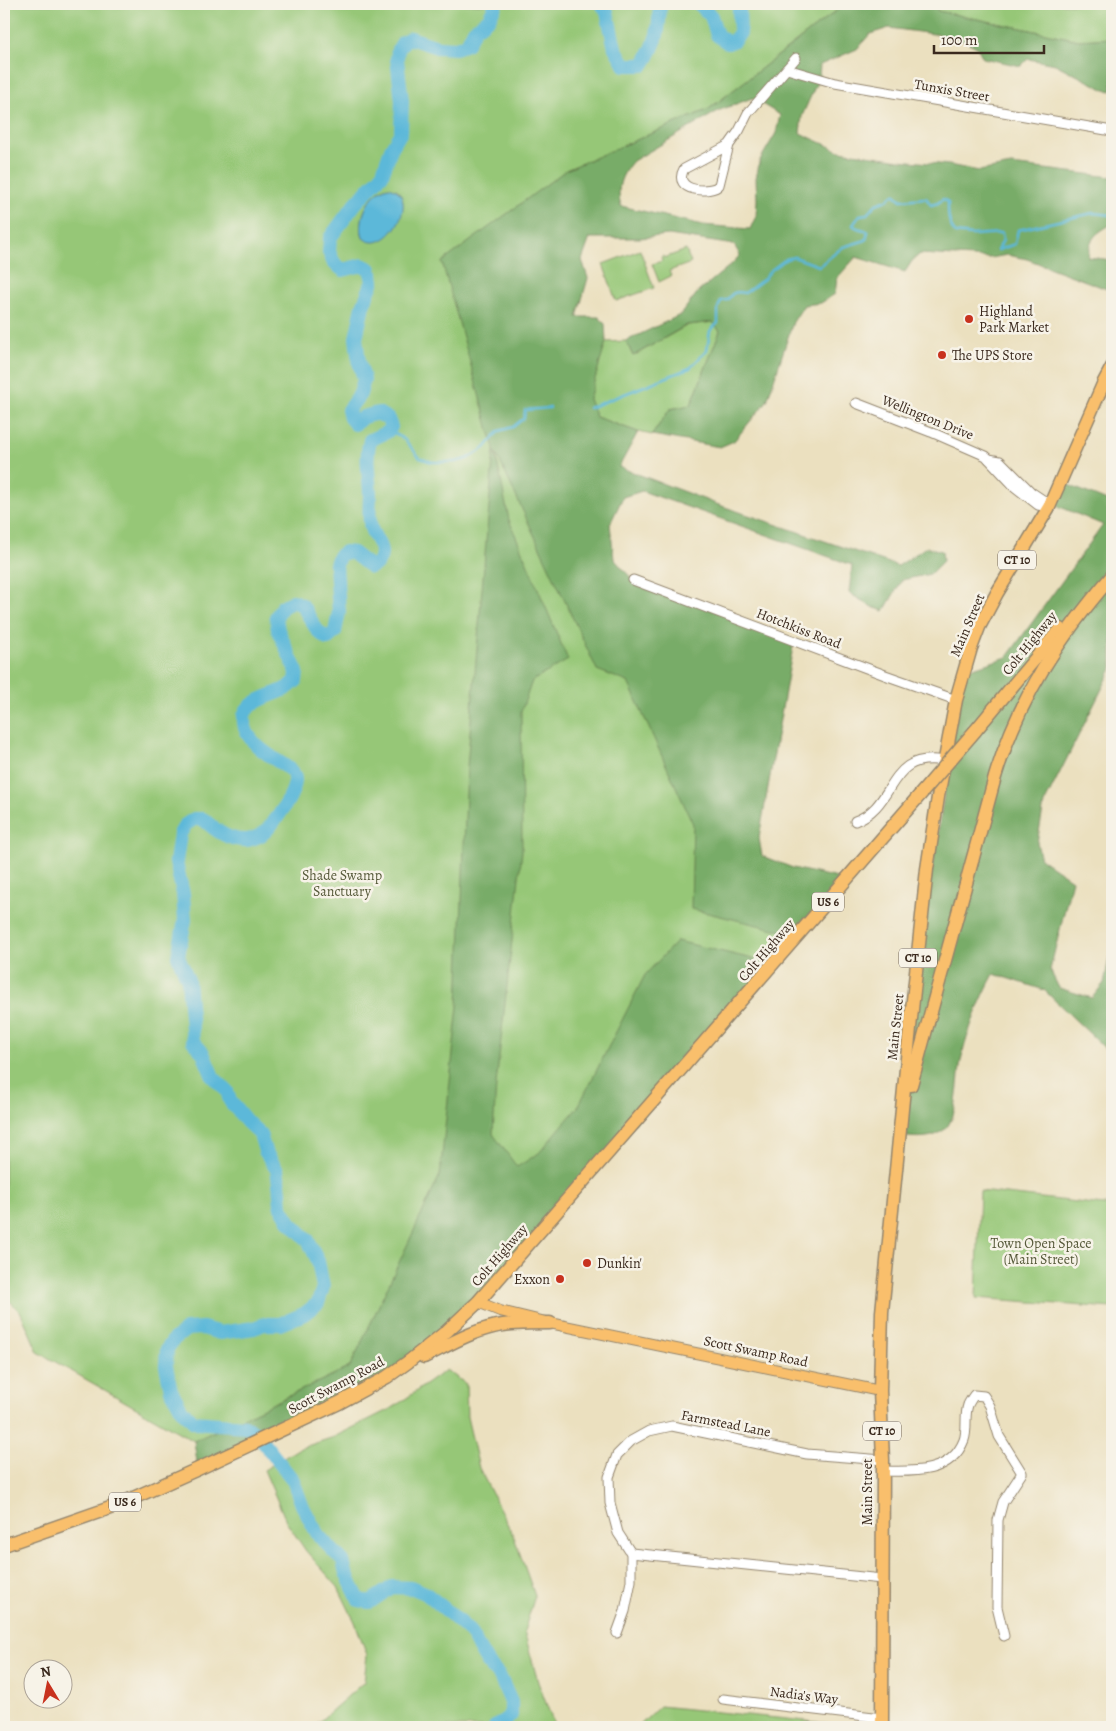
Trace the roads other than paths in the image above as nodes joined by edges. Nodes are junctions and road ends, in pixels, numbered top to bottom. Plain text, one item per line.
1 (796, 58) dead end
2 (787, 69) junction
3 (1112, 131) edge
4 (729, 145) junction
5 (1112, 367) edge
6 (856, 403) dead end
7 (1049, 507) junction
8 (1112, 570) edge
9 (1112, 576) edge
10 (633, 580) dead end
11 (956, 700) junction
12 (944, 761) junction
13 (855, 821) dead end
14 (900, 1136) junction
15 (478, 1302) junction
16 (550, 1323) junction
17 (387, 1377) junction
18 (880, 1391) junction
19 (883, 1465) junction
20 (4, 1545) edge
21 (631, 1553) junction
22 (882, 1579) junction
23 (617, 1634) dead end
24 (1004, 1636) dead end
25 (723, 1700) dead end
26 (882, 1723) edge

1 - 2 street
2 - 3 street, Tunxis Street
2 - 4 street
4 - 4 street
5 - 7 highway, Main Street / CT 10
6 - 7 street, Wellington Drive
7 - 11 highway, Main Street / CT 10
8 - 15 highway, Colt Highway / US 6, bridge
9 - 14 highway
10 - 11 street, Hotchkiss Road
11 - 12 highway, Main Street / CT 10
12 - 13 street
12 - 14 highway, Main Street / CT 10
14 - 18 highway, Main Street / CT 10
15 - 16 main road, Scott Swamp Road
15 - 17 highway, Scott Swamp Road / US 6
16 - 17 highway
16 - 18 main road, Scott Swamp Road
17 - 20 highway, Scott Swamp Road / US 6
18 - 19 highway, Main Street / CT 10
19 - 21 street, Farmstead Lane
19 - 22 highway, Main Street / CT 10
19 - 24 street, Farmstead Lane
21 - 22 street
21 - 23 street
22 - 26 highway, Main Street / CT 10
25 - 26 street, Nadia's Way

